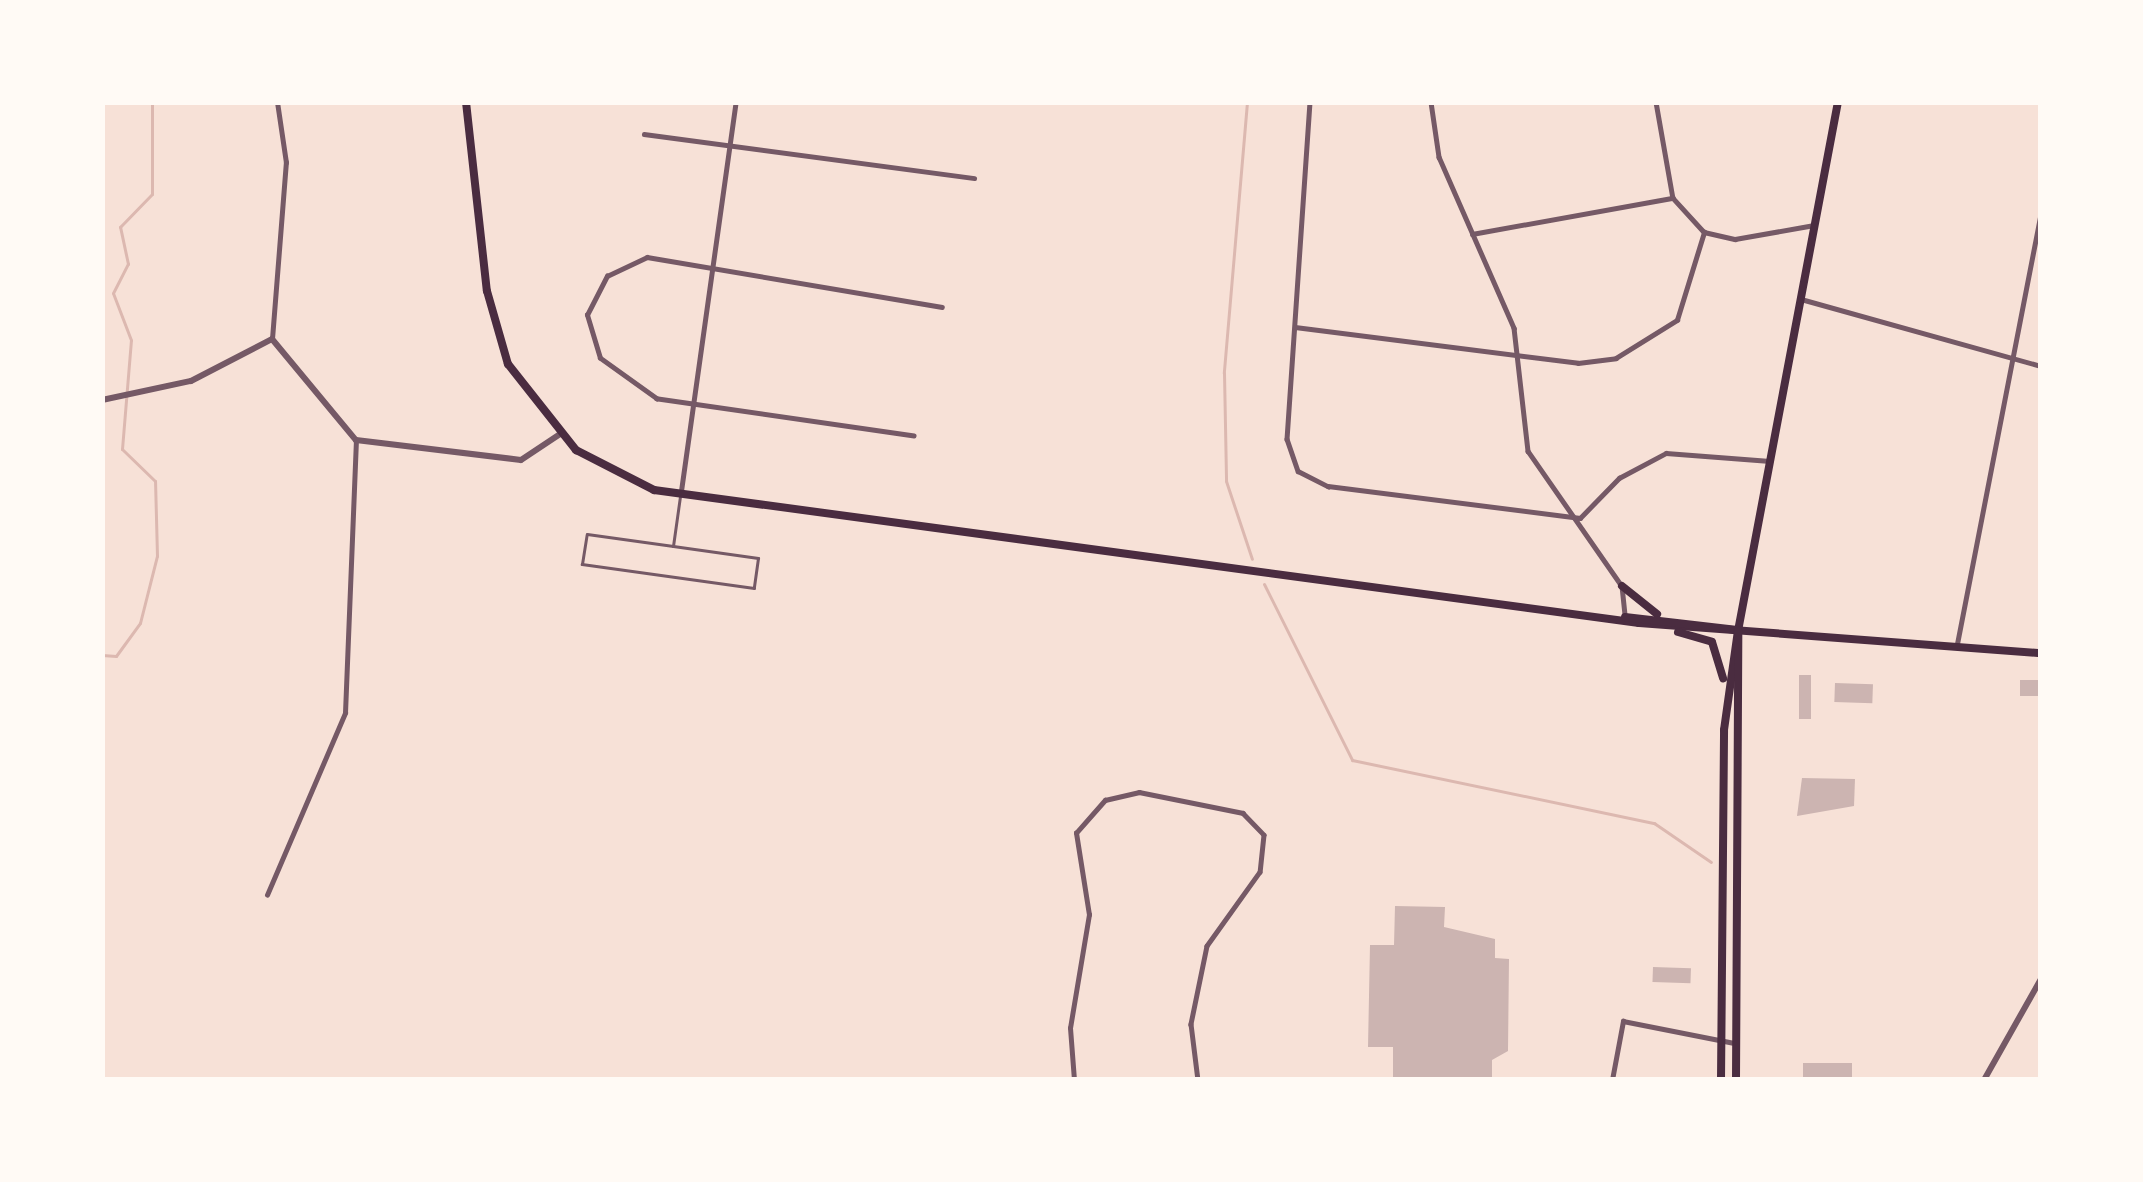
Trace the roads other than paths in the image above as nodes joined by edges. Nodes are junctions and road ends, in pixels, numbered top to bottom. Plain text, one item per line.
1 (277, 102) edge
2 (466, 102) edge
3 (736, 102) edge
4 (1310, 102) edge
5 (1431, 102) edge
6 (1656, 102) edge
7 (1838, 102) edge
8 (644, 134) dead end
9 (729, 144) junction
10 (974, 178) dead end
11 (1673, 198) junction
12 (2041, 210) edge
13 (1814, 225) junction
14 (1704, 232) junction
15 (1472, 234) junction
16 (712, 273) junction
17 (1801, 299) junction
18 (942, 307) dead end
19 (1295, 326) junction
20 (272, 339) junction
21 (2014, 354) junction
22 (1522, 356) junction
23 (2041, 366) edge
24 (102, 400) edge
25 (693, 407) junction
26 (560, 434) junction
27 (914, 436) dead end
28 (356, 440) junction
29 (1770, 461) junction
30 (680, 496) junction
31 (1580, 518) junction
32 (673, 546) junction
33 (1622, 586) junction
34 (1658, 615) junction
35 (1625, 617) junction
36 (1666, 626) junction
37 (1738, 631) junction
38 (1957, 644) junction
39 (2041, 653) edge
40 (1724, 730) junction
41 (267, 895) dead end
42 (2041, 979) edge
43 (1720, 1043) junction
44 (1737, 1043) junction
45 (1075, 1080) edge
46 (1198, 1080) edge
47 (1612, 1080) edge
48 (1720, 1080) edge
49 (1736, 1080) edge
50 (1984, 1080) edge

1 - 20 street
2 - 26 main road
3 - 9 street
4 - 19 street
5 - 15 street
6 - 11 street
7 - 13 main road
8 - 9 street
9 - 10 street
9 - 16 street
11 - 14 street
11 - 15 street
12 - 21 street
13 - 14 street
13 - 17 main road
14 - 22 street
15 - 22 street
16 - 18 street
16 - 25 street
16 - 25 street
17 - 21 street
17 - 29 main road
19 - 22 street
19 - 31 street
20 - 24 street
20 - 28 street
21 - 23 street
21 - 38 street
22 - 31 street
25 - 27 street
25 - 30 street
26 - 28 street
26 - 30 main road
28 - 41 street
29 - 31 street
29 - 37 main road
30 - 32 lane
30 - 35 main road
31 - 33 street
32 - 32 lane
33 - 34 main road
33 - 35 street
34 - 35 main road
34 - 37 main road
35 - 36 main road
36 - 37 main road
36 - 40 main road
37 - 38 main road
37 - 40 main road
37 - 44 main road
38 - 39 main road
40 - 43 main road
42 - 50 street
43 - 44 street
43 - 47 street
43 - 48 main road
44 - 49 main road
45 - 46 street

